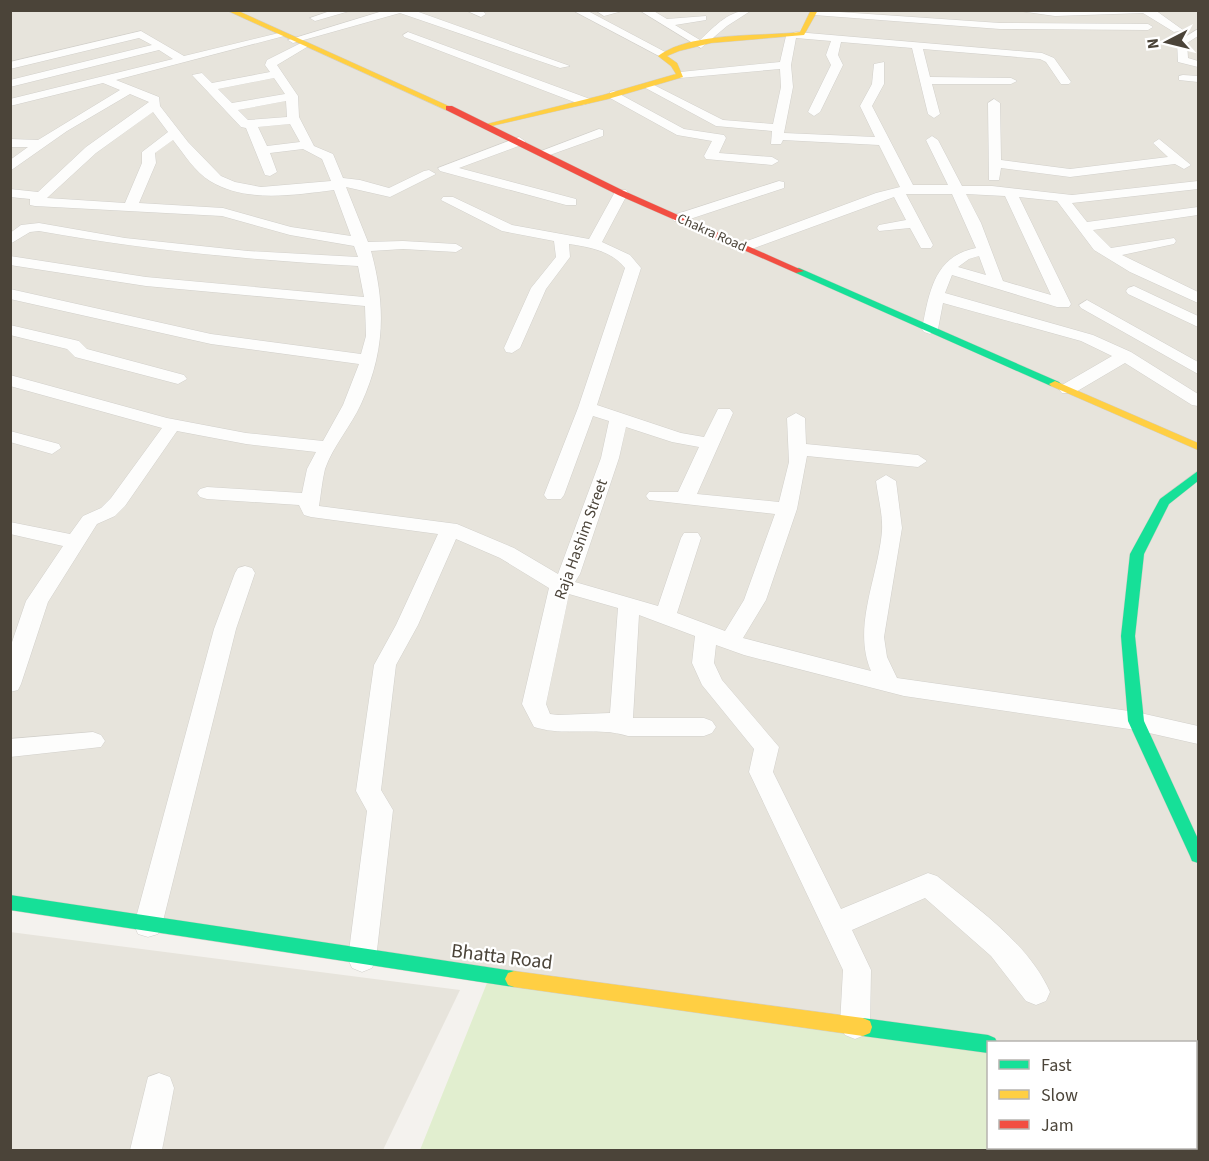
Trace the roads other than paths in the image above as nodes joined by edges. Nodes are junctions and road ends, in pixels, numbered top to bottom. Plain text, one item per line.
1 (229, 10) edge
2 (348, 10) edge
3 (400, 10) edge
4 (577, 10) edge
5 (600, 10) edge
6 (621, 10) edge
7 (747, 10) edge
8 (1018, 10) edge
9 (645, 11) edge
10 (815, 11) edge
11 (1130, 11) edge
12 (1148, 11) edge
13 (315, 18) dead end
14 (702, 18) dead end
15 (634, 21) dead end
16 (660, 21) junction
17 (441, 24) junction
18 (1148, 27) dead end
19 (1178, 30) dead end
20 (1198, 32) edge
21 (793, 35) junction
22 (81, 39) dead end
23 (837, 39) junction
24 (293, 40) junction
25 (701, 45) junction
26 (162, 46) junction
27 (917, 46) junction
28 (222, 50) junction
29 (10, 54) edge
30 (663, 54) junction
31 (181, 59) junction
32 (1000, 61) junction
33 (880, 64) dead end
34 (1198, 64) edge
35 (243, 65) dead end
36 (785, 65) junction
37 (10, 66) edge
38 (564, 66) dead end
39 (278, 74) junction
40 (198, 75) dead end
41 (680, 75) junction
42 (103, 79) junction
43 (1198, 79) edge
44 (926, 80) junction
45 (1065, 82) dead end
46 (10, 84) edge
47 (646, 85) junction
48 (209, 87) junction
49 (1186, 87) dead end
50 (128, 90) junction
51 (614, 94) junction
52 (291, 96) junction
53 (586, 102) junction
54 (10, 103) edge
55 (994, 103) dead end
56 (154, 106) junction
57 (232, 107) junction
58 (814, 112) dead end
59 (934, 114) dead end
60 (295, 120) junction
61 (250, 124) junction
62 (487, 125) junction
63 (176, 132) junction
64 (777, 132) junction
65 (599, 133) dead end
66 (932, 140) dead end
67 (519, 141) junction
68 (885, 141) junction
69 (10, 143) edge
70 (1159, 143) dead end
71 (41, 144) junction
72 (307, 145) junction
73 (263, 150) junction
74 (542, 153) junction
75 (1178, 160) junction
76 (996, 163) junction
77 (10, 167) edge
78 (270, 172) dead end
79 (429, 174) dead end
80 (1198, 177) edge
81 (337, 183) junction
82 (778, 185) dead end
83 (1198, 185) edge
84 (956, 188) junction
85 (903, 190) junction
86 (992, 190) junction
87 (1010, 192) junction
88 (10, 193) edge
89 (621, 193) junction
90 (39, 196) junction
91 (1062, 199) junction
92 (448, 200) dead end
93 (571, 202) dead end
94 (131, 205) junction
95 (1197, 212) edge
96 (679, 218) junction
97 (915, 223) junction
98 (1082, 227) junction
99 (884, 228) dead end
100 (10, 240) edge
101 (561, 240) junction
102 (1169, 241) dead end
103 (594, 244) junction
104 (926, 245) dead end
105 (744, 247) junction
106 (456, 248) dead end
107 (362, 250) junction
108 (984, 251) junction
109 (1108, 253) junction
110 (10, 260) edge
111 (950, 269) junction
112 (997, 284) junction
113 (1134, 291) dead end
114 (10, 294) edge
115 (937, 296) junction
116 (1198, 298) edge
117 (373, 302) junction
118 (1087, 305) dead end
119 (1198, 322) edge
120 (930, 329) junction
121 (10, 330) edge
122 (512, 348) dead end
123 (1125, 356) junction
124 (368, 360) junction
125 (1198, 369) edge
126 (178, 379) dead end
127 (10, 380) edge
128 (1068, 389) junction
129 (1198, 401) edge
130 (587, 408) junction
131 (724, 414) dead end
132 (796, 418) dead end
133 (619, 419) junction
134 (172, 426) junction
135 (10, 436) edge
136 (709, 443) junction
137 (327, 447) junction
138 (1198, 447) edge
139 (52, 448) dead end
140 (796, 449) junction
141 (918, 461) dead end
142 (1198, 475) edge
143 (886, 481) dead end
144 (207, 494) dead end
145 (554, 495) dead end
146 (656, 496) dead end
147 (685, 499) junction
148 (310, 500) junction
149 (787, 509) junction
150 (10, 528) edge
151 (450, 529) junction
152 (691, 538) dead end
153 (75, 542) junction
154 (245, 573) dead end
155 (560, 585) junction
156 (629, 603) junction
157 (665, 616) junction
158 (706, 632) junction
159 (730, 642) junction
160 (10, 684) edge
161 (888, 684) junction
162 (1136, 721) junction
163 (621, 722) junction
164 (704, 727) dead end
165 (1198, 735) edge
166 (93, 741) dead end
167 (10, 748) edge
168 (1198, 856) edge
169 (10, 902) edge
170 (836, 924) junction
171 (148, 925) junction
172 (362, 959) junction
173 (1036, 992) dead end
174 (855, 1025) junction
175 (987, 1044) edge
176 (159, 1088) dead end
177 (146, 1150) edge

1 - 24 main road, Chakra Road
2 - 13 street
3 - 17 street
3 - 24 street
4 - 30 street
5 - 6 street
7 - 25 street
8 - 11 street
9 - 16 street
10 - 18 street
10 - 21 main road
11 - 12 street
12 - 19 street
14 - 16 street
15 - 16 street
16 - 25 street
17 - 38 street
17 - 53 street
20 - 34 street
21 - 23 street
21 - 25 main road
21 - 36 street
22 - 29 street
23 - 27 street
23 - 58 street
24 - 28 street
24 - 39 street
24 - 62 main road, Chakra Road
25 - 30 main road
26 - 31 street
26 - 37 street
26 - 46 street
27 - 32 street
27 - 44 street
28 - 31 street
28 - 35 street
30 - 41 main road
31 - 42 street
32 - 44 street
32 - 45 street
33 - 68 street
36 - 41 street
36 - 64 street
39 - 48 street
39 - 52 street
40 - 48 street
41 - 47 main road
42 - 50 street
42 - 54 street
43 - 49 street
44 - 59 street
47 - 51 main road
47 - 64 street
48 - 57 street
50 - 56 street
50 - 71 street
51 - 53 main road
51 - 64 street
52 - 57 street
52 - 60 street
53 - 62 main road
55 - 76 street
56 - 63 street
56 - 90 street
57 - 61 street
60 - 61 street
60 - 72 street
61 - 73 street
62 - 67 main road, Chakra Road
63 - 81 street
63 - 94 street
64 - 68 street
65 - 74 street
66 - 84 street
67 - 74 main road, Chakra Road
67 - 93 street
68 - 85 street
69 - 71 street
70 - 75 street
71 - 77 street
72 - 73 street
72 - 81 street
73 - 78 street
74 - 89 main road, Chakra Road
75 - 76 street
75 - 80 street
76 - 86 street
79 - 81 street
81 - 107 street
82 - 96 street
83 - 91 street
84 - 85 street
84 - 86 street
84 - 108 street
85 - 97 street
85 - 105 street
86 - 87 street
87 - 91 street
87 - 112 street
88 - 90 street
89 - 96 main road, Chakra Road
89 - 103 street
90 - 94 street
91 - 98 street
92 - 101 street
94 - 107 street
95 - 98 street
96 - 105 main road, Chakra Road
97 - 99 street
97 - 104 street
98 - 109 street
100 - 107 street
101 - 103 street
101 - 122 street
102 - 109 street
103 - 130 street
105 - 120 main road, Chakra Road
106 - 107 street
107 - 117 street
108 - 111 street
108 - 112 street
109 - 116 street
110 - 117 street
111 - 112 street
111 - 115 street
113 - 119 street
114 - 124 street
115 - 120 street
115 - 123 street
117 - 124 street
118 - 125 street
120 - 128 main road, Chakra Road
121 - 126 street
123 - 128 street
123 - 129 street
124 - 137 street
127 - 134 street
128 - 138 main road, Chakra Road
130 - 133 street
130 - 145 street
131 - 136 street
132 - 140 street
133 - 136 street
133 - 155 street, Raja Hashim Street
134 - 137 street
134 - 153 street
135 - 139 street
136 - 147 street
137 - 148 street
140 - 141 street
140 - 149 street
142 - 162 main road
143 - 161 street
144 - 148 street
146 - 147 street
147 - 149 street
148 - 151 street
149 - 159 street
150 - 153 street
151 - 155 street
151 - 172 street
152 - 157 street
153 - 160 street
154 - 171 street
155 - 156 street
155 - 163 street, Raja Hashim Street
156 - 157 street
156 - 163 street
157 - 158 street
158 - 159 street
158 - 170 street
159 - 161 street
161 - 162 street
162 - 165 street
162 - 168 main road
163 - 164 street
166 - 167 street
169 - 171 main road, Bhatta Road
170 - 173 street
170 - 174 street
171 - 172 main road, Bhatta Road
172 - 174 main road, Bhatta Road
174 - 175 main road, Bhatta Road
176 - 177 street

